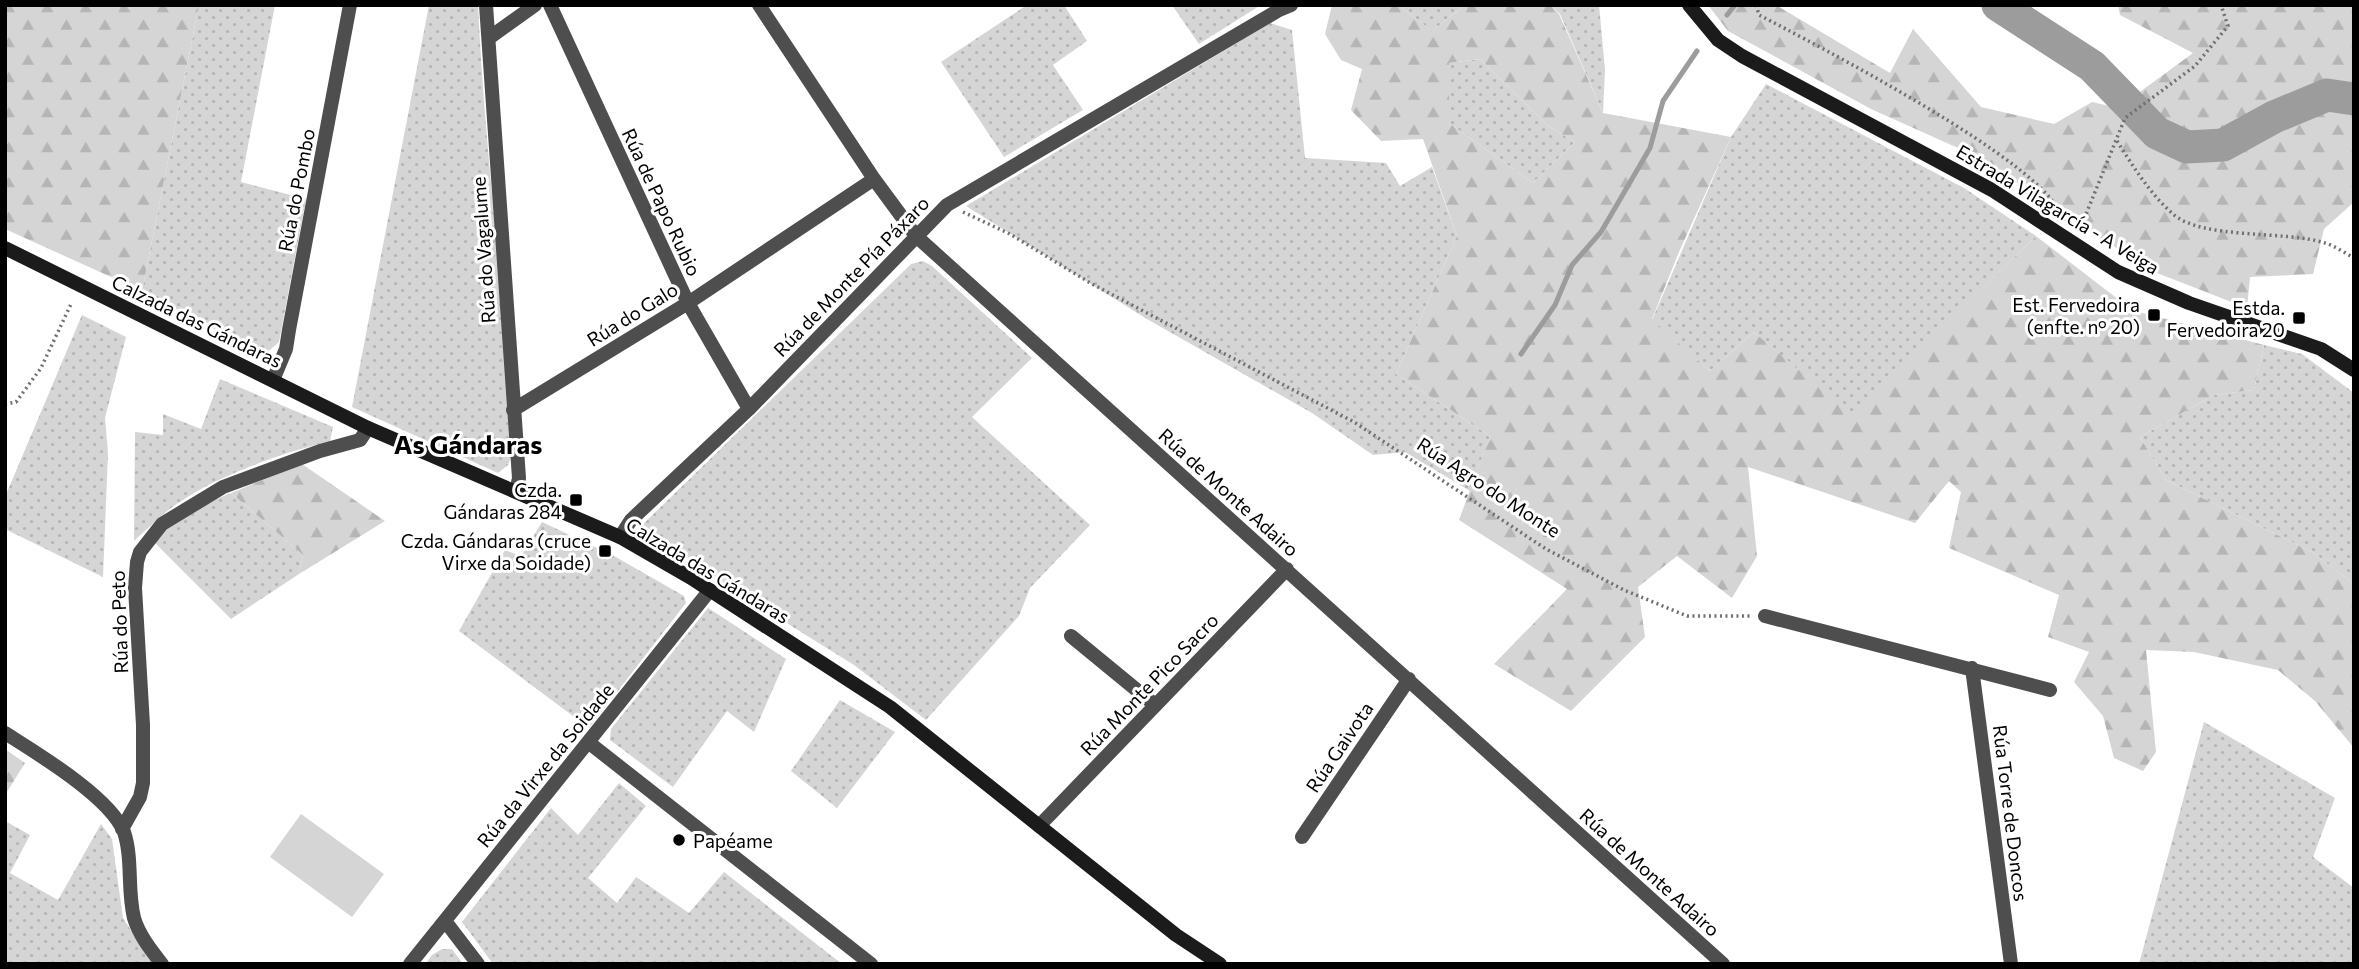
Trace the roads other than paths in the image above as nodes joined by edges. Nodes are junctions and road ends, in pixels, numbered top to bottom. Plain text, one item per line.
1 (350, 5) edge
2 (486, 5) edge
3 (535, 5) edge
4 (550, 5) edge
5 (759, 5) edge
6 (1689, 5) edge
7 (1282, 7) edge
8 (489, 37) junction
9 (874, 179) junction
10 (916, 236) junction
11 (5, 248) edge
12 (688, 303) junction
13 (2354, 370) edge
14 (273, 380) junction
15 (749, 409) junction
16 (513, 410) junction
17 (368, 428) junction
18 (516, 492) junction
19 (620, 537) junction
20 (1287, 569) junction
21 (710, 590) junction
22 (1765, 615) road end
23 (1071, 636) dead end
24 (1972, 668) junction
25 (1409, 679) junction
26 (2050, 690) dead end
27 (1155, 705) junction
28 (5, 733) edge
29 (588, 742) junction
30 (1039, 825) junction
31 (122, 829) junction
32 (1302, 837) dead end
33 (445, 921) junction
34 (162, 964) edge
35 (410, 964) edge
36 (478, 964) edge
37 (871, 964) edge
38 (1220, 964) edge
39 (1723, 964) edge
40 (2011, 964) edge

1 - 14 street, Rúa do Pombo
2 - 8 street, Rúa do Vagalume
3 - 8 street
4 - 12 street, Rúa de Papo Rubio
5 - 9 street, Rúa de Monte Adairo
6 - 13 main road, Estrada Vilagarcía - A Veiga
7 - 10 street, Rúa de Monte Pía Páxaro
8 - 16 street, Rúa do Vagalume
9 - 10 street, Rúa de Monte Adairo
9 - 12 street, Rúa do Galo
10 - 15 street, Rúa de Monte Pía Páxaro
10 - 20 street, Rúa de Monte Adairo
11 - 14 main road, Calzada das Gándaras
12 - 15 street, Rúa de Papo Rubio
12 - 16 street, Rúa do Galo
14 - 17 main road, Calzada das Gándaras
15 - 19 street, Rúa de Monte Pía Páxaro
16 - 18 street, Rúa do Vagalume
17 - 18 main road, Calzada das Gándaras
17 - 31 street, Rúa do Peto
18 - 19 main road, Calzada das Gándaras
19 - 21 main road, Calzada das Gándaras
20 - 25 street, Rúa de Monte Adairo
20 - 27 street, Rúa Monte Pico Sacro
21 - 29 street, Rúa da Virxe da Soidade
21 - 30 main road, Calzada das Gándaras
22 - 24 street
23 - 27 street
24 - 26 street
24 - 40 street, Rúa Torre de Doncos
25 - 32 street, Rúa Gaivota
25 - 39 street, Rúa de Monte Adairo
27 - 30 street, Rúa Monte Pico Sacro
28 - 31 street
29 - 33 street, Rúa da Virxe da Soidade
29 - 37 street
30 - 38 main road, Calzada das Gándaras
31 - 34 street
33 - 35 street, Rúa da Virxe da Soidade
33 - 36 street

